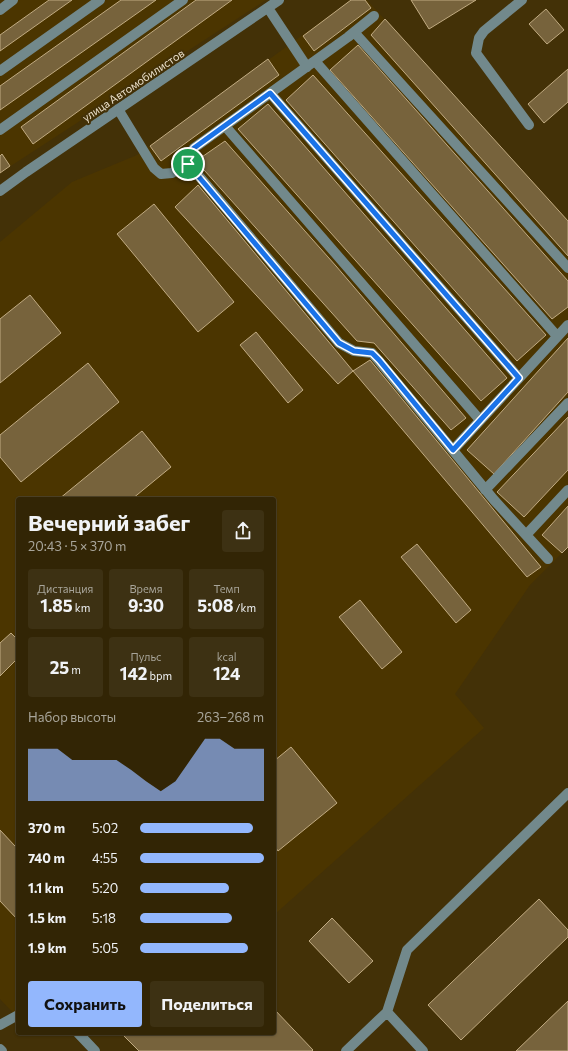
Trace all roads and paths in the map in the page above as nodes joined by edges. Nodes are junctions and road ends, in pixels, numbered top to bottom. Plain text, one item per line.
1 (13, 0) edge
2 (100, 0) edge
3 (183, 0) edge
4 (280, 0) edge
5 (522, 0) edge
6 (268, 8) junction
7 (0, 10) edge
8 (374, 16) dead end
9 (354, 32) junction
10 (311, 64) junction
11 (0, 71) edge
12 (270, 93) junction
13 (118, 109) junction
14 (529, 125) dead end
15 (225, 126) junction
16 (0, 130) edge
17 (188, 164) junction
18 (0, 191) edge
19 (568, 268) edge
20 (568, 325) edge
21 (557, 336) junction
22 (519, 378) junction
23 (568, 403) edge
24 (480, 420) junction
25 (453, 450) junction
26 (485, 490) junction
27 (568, 490) edge
28 (526, 535) junction
29 (548, 559) dead end
30 (568, 793) edge
31 (387, 1012) junction
32 (16, 1016) edge
33 (0, 1025) edge
34 (80, 1035) edge
35 (0, 1049) edge
36 (2, 1051) edge
37 (95, 1051) edge
38 (346, 1051) edge
39 (424, 1051) edge

1 - 7 street
2 - 11 street
3 - 16 street
4 - 6 street, улица Автомобилистов
5 - 14 street
6 - 10 street
6 - 13 street, улица Автомобилистов
8 - 9 street
9 - 10 street
9 - 19 street
10 - 12 street
10 - 21 street
12 - 15 street
12 - 22 street
13 - 17 street
13 - 18 street, улица Автомобилистов
15 - 17 street
15 - 24 street
17 - 25 street
20 - 21 street
21 - 22 street
22 - 24 street
23 - 26 street
24 - 25 street
25 - 26 street
26 - 28 street
27 - 28 street
28 - 29 street
30 - 31 street
31 - 38 street
31 - 39 street
32 - 33 street
34 - 37 street
35 - 36 street

